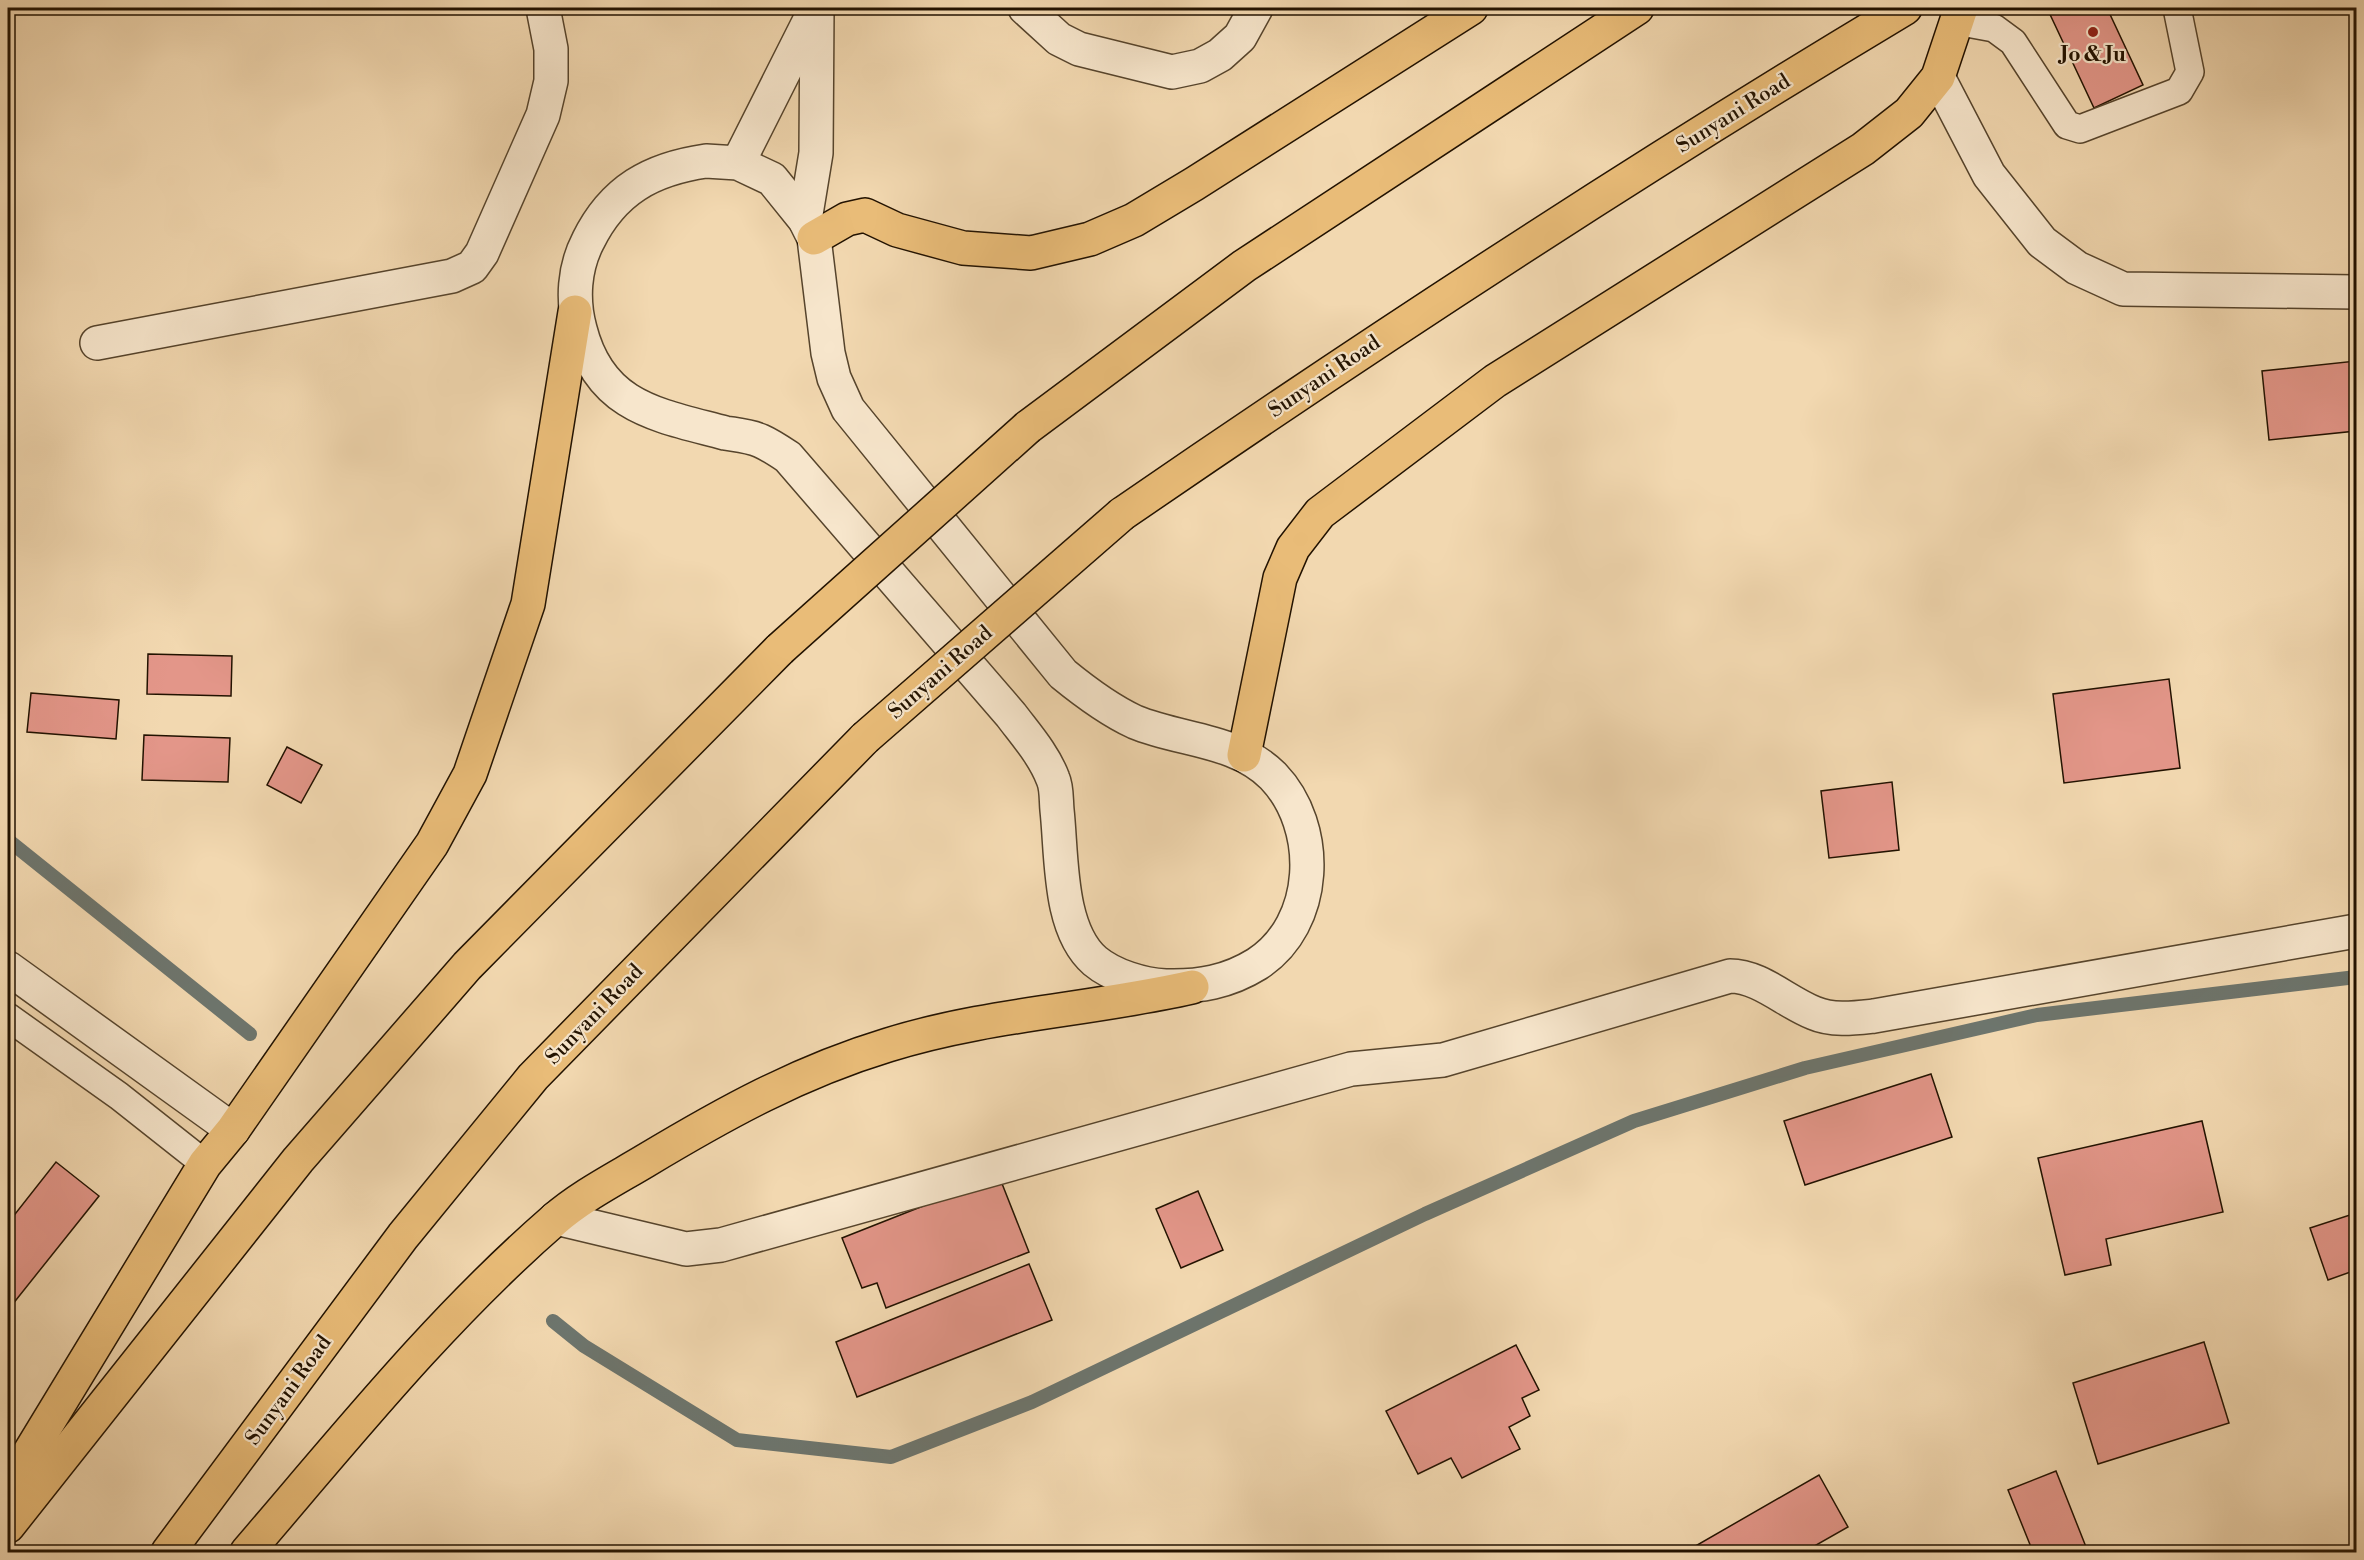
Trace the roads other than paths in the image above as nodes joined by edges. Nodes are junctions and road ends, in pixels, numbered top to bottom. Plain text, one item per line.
1 (543, 8) edge
2 (817, 8) edge
3 (1025, 8) edge
4 (1256, 8) edge
5 (1471, 8) edge
6 (1637, 8) edge
7 (1905, 8) edge
8 (2177, 8) edge
9 (1959, 14) edge
10 (1938, 77) junction
11 (738, 162) junction
12 (810, 229) junction
13 (2356, 292) edge
14 (575, 312) junction
15 (97, 343) dead end
16 (1244, 755) junction
17 (2356, 931) edge
18 (8, 968) edge
19 (1192, 987) junction
20 (8, 1017) edge
21 (233, 1130) junction
22 (205, 1164) junction
23 (556, 1218) junction
24 (8, 1488) edge
25 (8, 1526) edge
26 (168, 1552) edge
27 (246, 1552) edge

1 - 15 street
2 - 11 street
2 - 12 street
3 - 4 street
5 - 12 main road
6 - 25 main road, bridge
7 - 26 main road, Sunyani Road, bridge
8 - 9 lane
9 - 10 main road
10 - 13 street
10 - 16 main road
11 - 12 street
11 - 14 street
12 - 16 street
14 - 19 street
14 - 21 main road
16 - 19 street
17 - 23 street
18 - 21 street
19 - 23 main road
20 - 22 lane
21 - 22 main road
22 - 24 main road
23 - 27 main road

